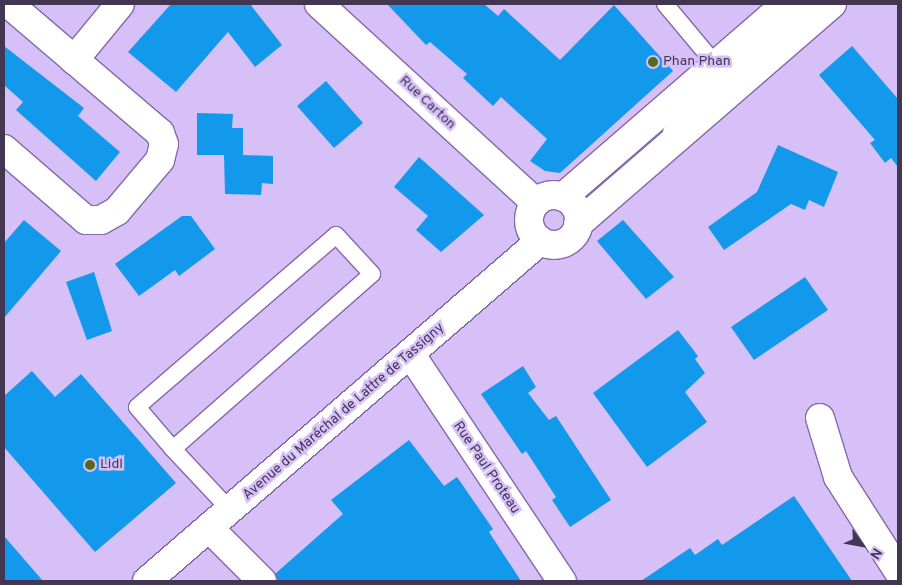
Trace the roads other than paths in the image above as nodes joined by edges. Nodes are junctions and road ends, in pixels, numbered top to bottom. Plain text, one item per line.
1 (9, 4) edge
2 (120, 4) edge
3 (319, 4) edge
4 (665, 4) edge
5 (786, 4) edge
6 (808, 4) edge
7 (832, 4) edge
8 (74, 60) junction
9 (716, 65) junction
10 (4, 149) edge
11 (645, 165) junction
12 (563, 197) junction
13 (536, 203) junction
14 (578, 224) junction
15 (540, 241) junction
16 (411, 355) junction
17 (820, 418) dead end
18 (173, 449) junction
19 (230, 510) junction
20 (209, 528) junction
21 (898, 570) edge
22 (147, 581) edge
23 (262, 581) edge
24 (562, 581) edge

1 - 8 street
2 - 8 street
3 - 13 street, Rue Carton
4 - 9 lane
5 - 9 street
6 - 11 lane
7 - 11 street
8 - 10 street
9 - 12 street
11 - 14 street
12 - 13 street
12 - 14 street
13 - 15 street
14 - 15 street
15 - 16 street, Avenue du Maréchal de Lattre de Tassigny
16 - 19 street, Avenue du Maréchal de Lattre de Tassigny
16 - 24 street, Rue Paul Proteau
17 - 21 street
18 - 18 lane
18 - 19 lane
19 - 20 street, Avenue du Maréchal de Lattre de Tassigny
20 - 22 street, Avenue du Maréchal de Lattre de Tassigny
20 - 23 street

